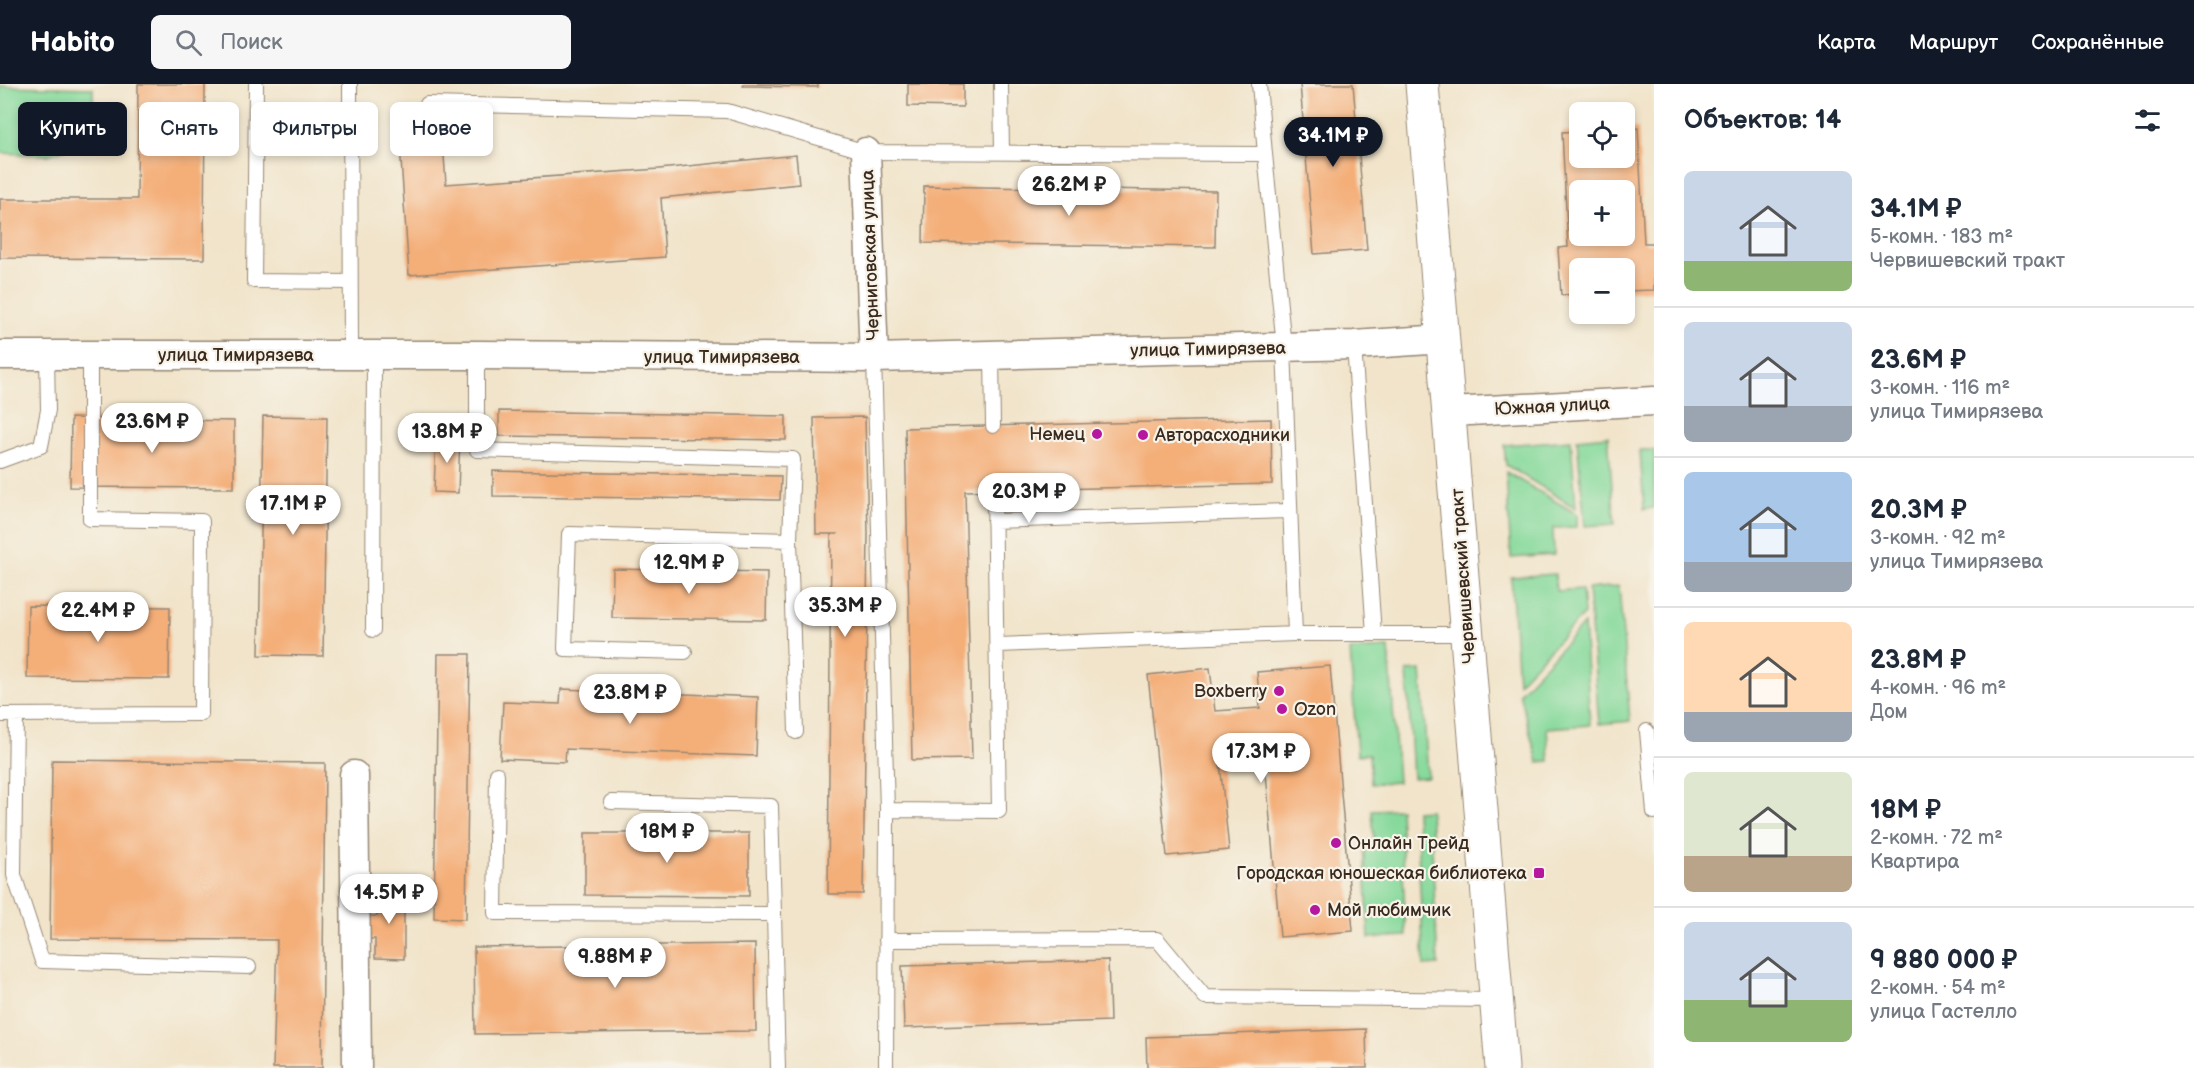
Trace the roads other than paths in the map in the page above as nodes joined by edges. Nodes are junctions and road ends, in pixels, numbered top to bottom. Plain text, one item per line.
1 (256, 84) edge
2 (350, 84) edge
3 (1001, 84) edge
4 (1259, 84) edge
5 (1422, 84) edge
6 (493, 106) edge
7 (866, 152) junction
8 (1002, 152) junction
9 (1264, 154) junction
10 (349, 282) junction
11 (1444, 339) junction
12 (1354, 345) junction
13 (1284, 347) junction
14 (992, 354) junction
15 (362, 355) junction
16 (477, 355) junction
17 (0, 356) edge
18 (47, 356) junction
19 (90, 356) junction
20 (874, 358) junction
21 (1654, 401) edge
22 (1450, 412) junction
23 (993, 426) dead end
24 (0, 460) edge
25 (994, 491) dead end
26 (1288, 511) junction
27 (994, 520) junction
28 (790, 540) junction
29 (374, 630) dead end
30 (1295, 634) junction
31 (1374, 634) junction
32 (1468, 634) junction
33 (998, 645) junction
34 (685, 652) dead end
35 (0, 715) edge
36 (16, 715) junction
37 (1647, 731) dead end
38 (796, 732) dead end
39 (497, 774) dead end
40 (354, 775) dead end
41 (611, 802) dead end
42 (887, 810) junction
43 (1654, 812) edge
44 (774, 914) junction
45 (886, 940) junction
46 (249, 967) dead end
47 (1497, 1000) junction
48 (357, 1068) edge
49 (778, 1068) edge
50 (886, 1068) edge
51 (1502, 1068) edge

1 - 10 lane
2 - 10 lane
3 - 8 lane
4 - 9 lane
5 - 11 main road, Червишевский тракт
6 - 7 lane
7 - 8 lane
7 - 20 street, Черниговская улица
8 - 9 lane
9 - 13 lane
10 - 15 lane
11 - 12 street, улица Тимирязева
11 - 22 main road, Червишевский тракт
12 - 13 street, улица Тимирязева
12 - 31 lane
13 - 14 street, улица Тимирязева
13 - 26 lane
14 - 20 street, улица Тимирязева
14 - 23 lane
15 - 16 street, улица Тимирязева
15 - 19 street, улица Тимирязева
15 - 29 lane
16 - 20 street, улица Тимирязева
16 - 28 lane
17 - 18 street, улица Тимирязева
18 - 19 street, улица Тимирязева
18 - 24 lane
19 - 36 lane
20 - 42 lane
21 - 22 street, Южная улица
22 - 32 main road, Червишевский тракт
25 - 27 lane
26 - 27 lane
26 - 30 lane
27 - 33 lane
28 - 34 lane
28 - 38 lane
30 - 31 lane
30 - 33 lane
31 - 32 lane
32 - 47 main road, Червишевский тракт
33 - 42 lane
35 - 36 lane
36 - 46 lane
37 - 43 lane
39 - 44 lane
40 - 48 street
41 - 44 lane
42 - 45 lane
44 - 49 lane
45 - 47 lane
45 - 50 lane
47 - 51 main road, Червишевский тракт

